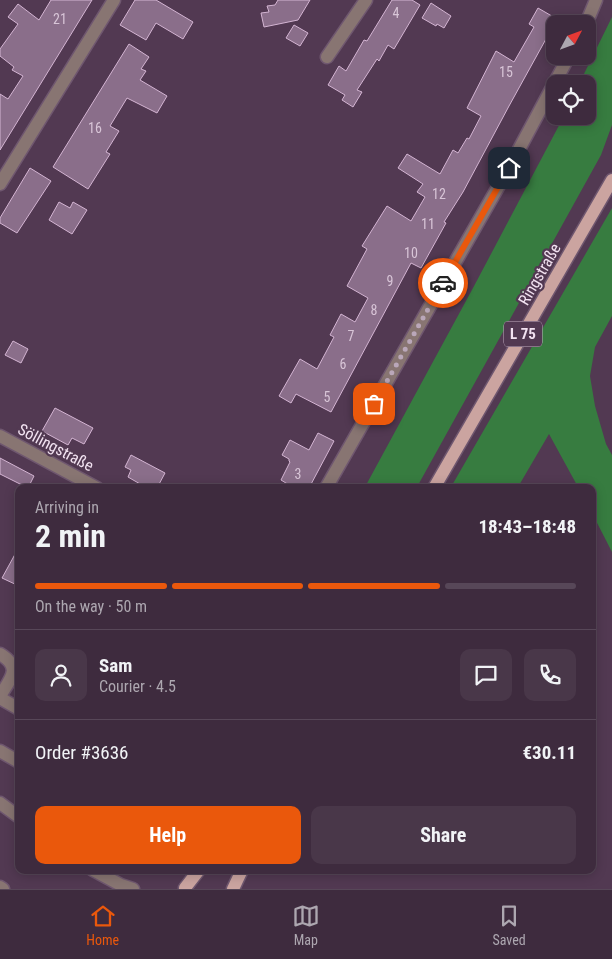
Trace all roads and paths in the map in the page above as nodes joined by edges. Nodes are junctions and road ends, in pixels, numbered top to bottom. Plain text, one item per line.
1 (114, 0) edge
2 (366, 0) edge
3 (596, 0) edge
4 (590, 15) edge
5 (327, 57) dead end
6 (564, 65) edge
7 (612, 180) edge
8 (0, 184) edge
9 (0, 436) edge
10 (90, 484) edge
11 (328, 484) edge
12 (436, 484) edge
13 (0, 654) edge
14 (0, 697) edge
15 (15, 706) edge
16 (0, 751) edge
17 (15, 760) edge
18 (0, 802) edge
19 (15, 814) edge
20 (91, 874) edge
21 (100, 874) edge
22 (196, 874) edge
23 (240, 874) edge
24 (106, 889) edge
25 (133, 889) edge
26 (185, 889) edge
27 (234, 889) edge

1 - 8 street
2 - 5 street
3 - 4 street
6 - 11 street
7 - 12 main road, Ringstraße / L 75
9 - 10 street, Söllingstraße
13 - 14 street
14 - 15 street
16 - 17 street
18 - 19 street
20 - 24 street
21 - 25 street
22 - 26 main road
23 - 27 main road

